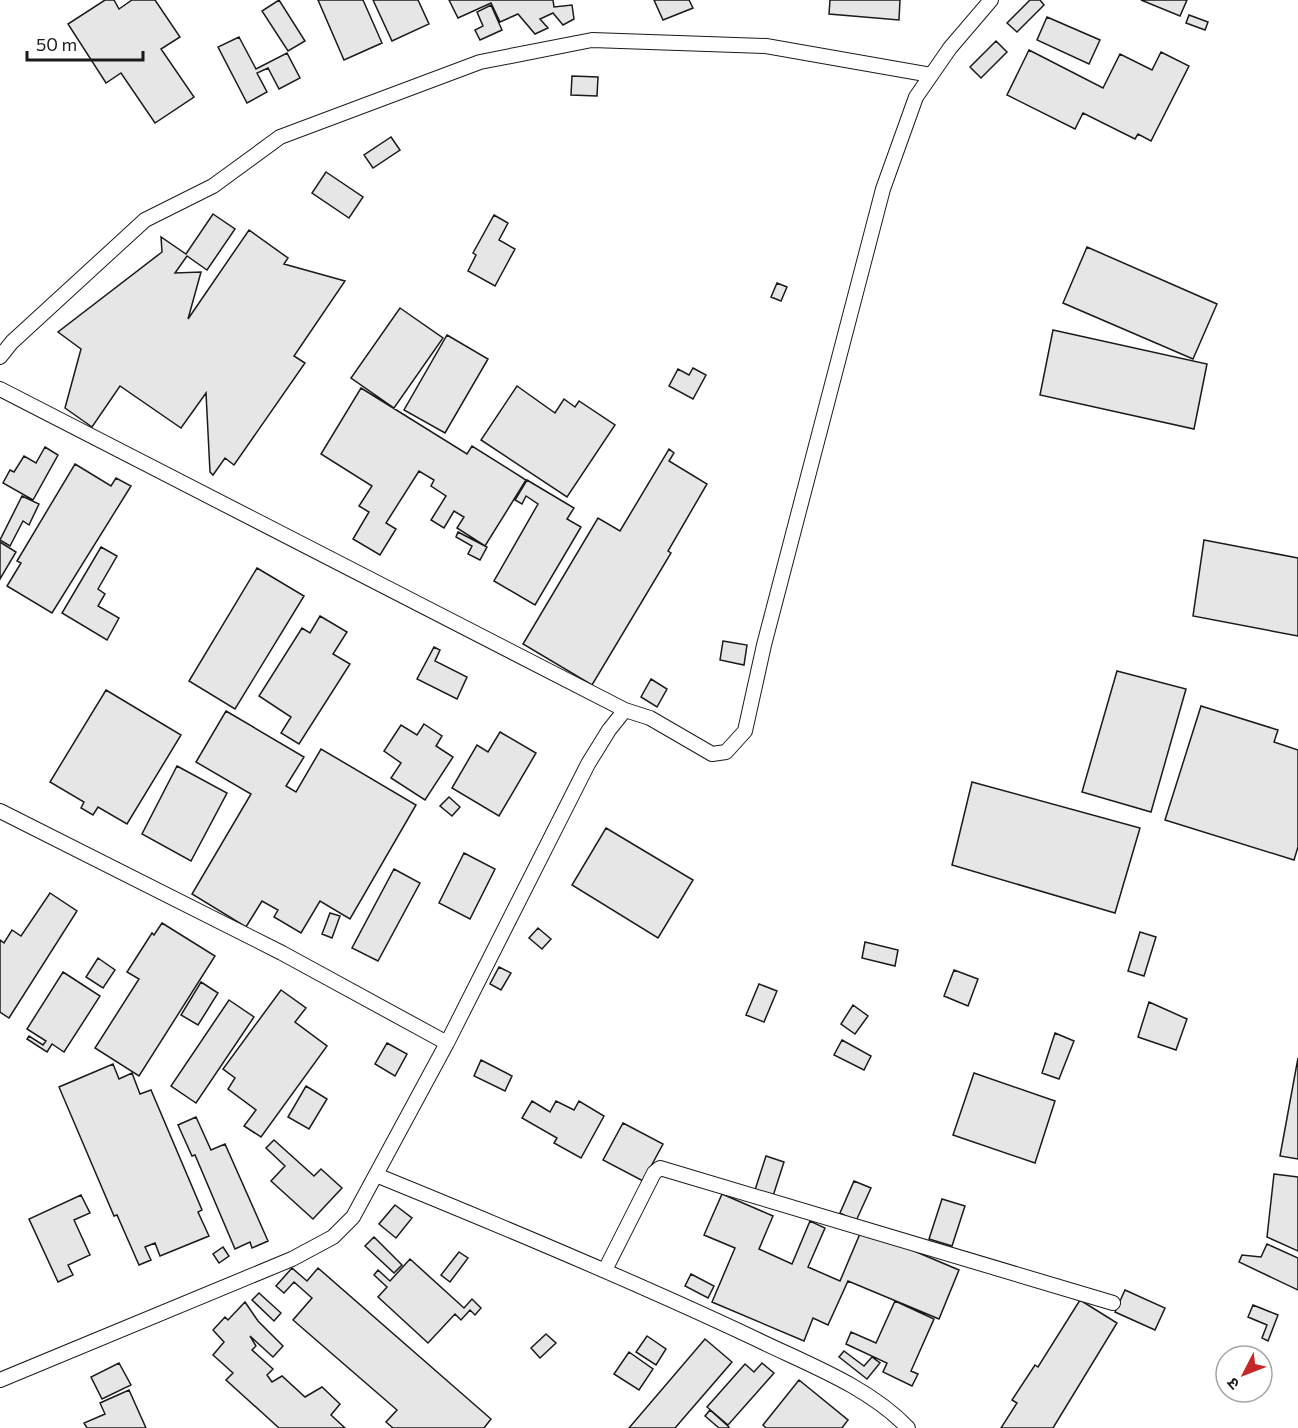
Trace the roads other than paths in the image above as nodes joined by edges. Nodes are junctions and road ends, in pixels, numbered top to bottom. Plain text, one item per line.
1 (991, 0) edge
2 (931, 75) junction
3 (0, 357) edge
4 (0, 389) edge
5 (625, 710) junction
6 (0, 811) edge
7 (447, 1043) junction
8 (376, 1175) junction
9 (605, 1270) junction
10 (1113, 1303) dead end
11 (0, 1380) edge
12 (908, 1428) edge

1 - 2 street
2 - 3 street
2 - 5 street
4 - 5 street
5 - 7 street
6 - 7 street
7 - 8 street
8 - 9 street
8 - 11 street
9 - 10 street
9 - 12 street

